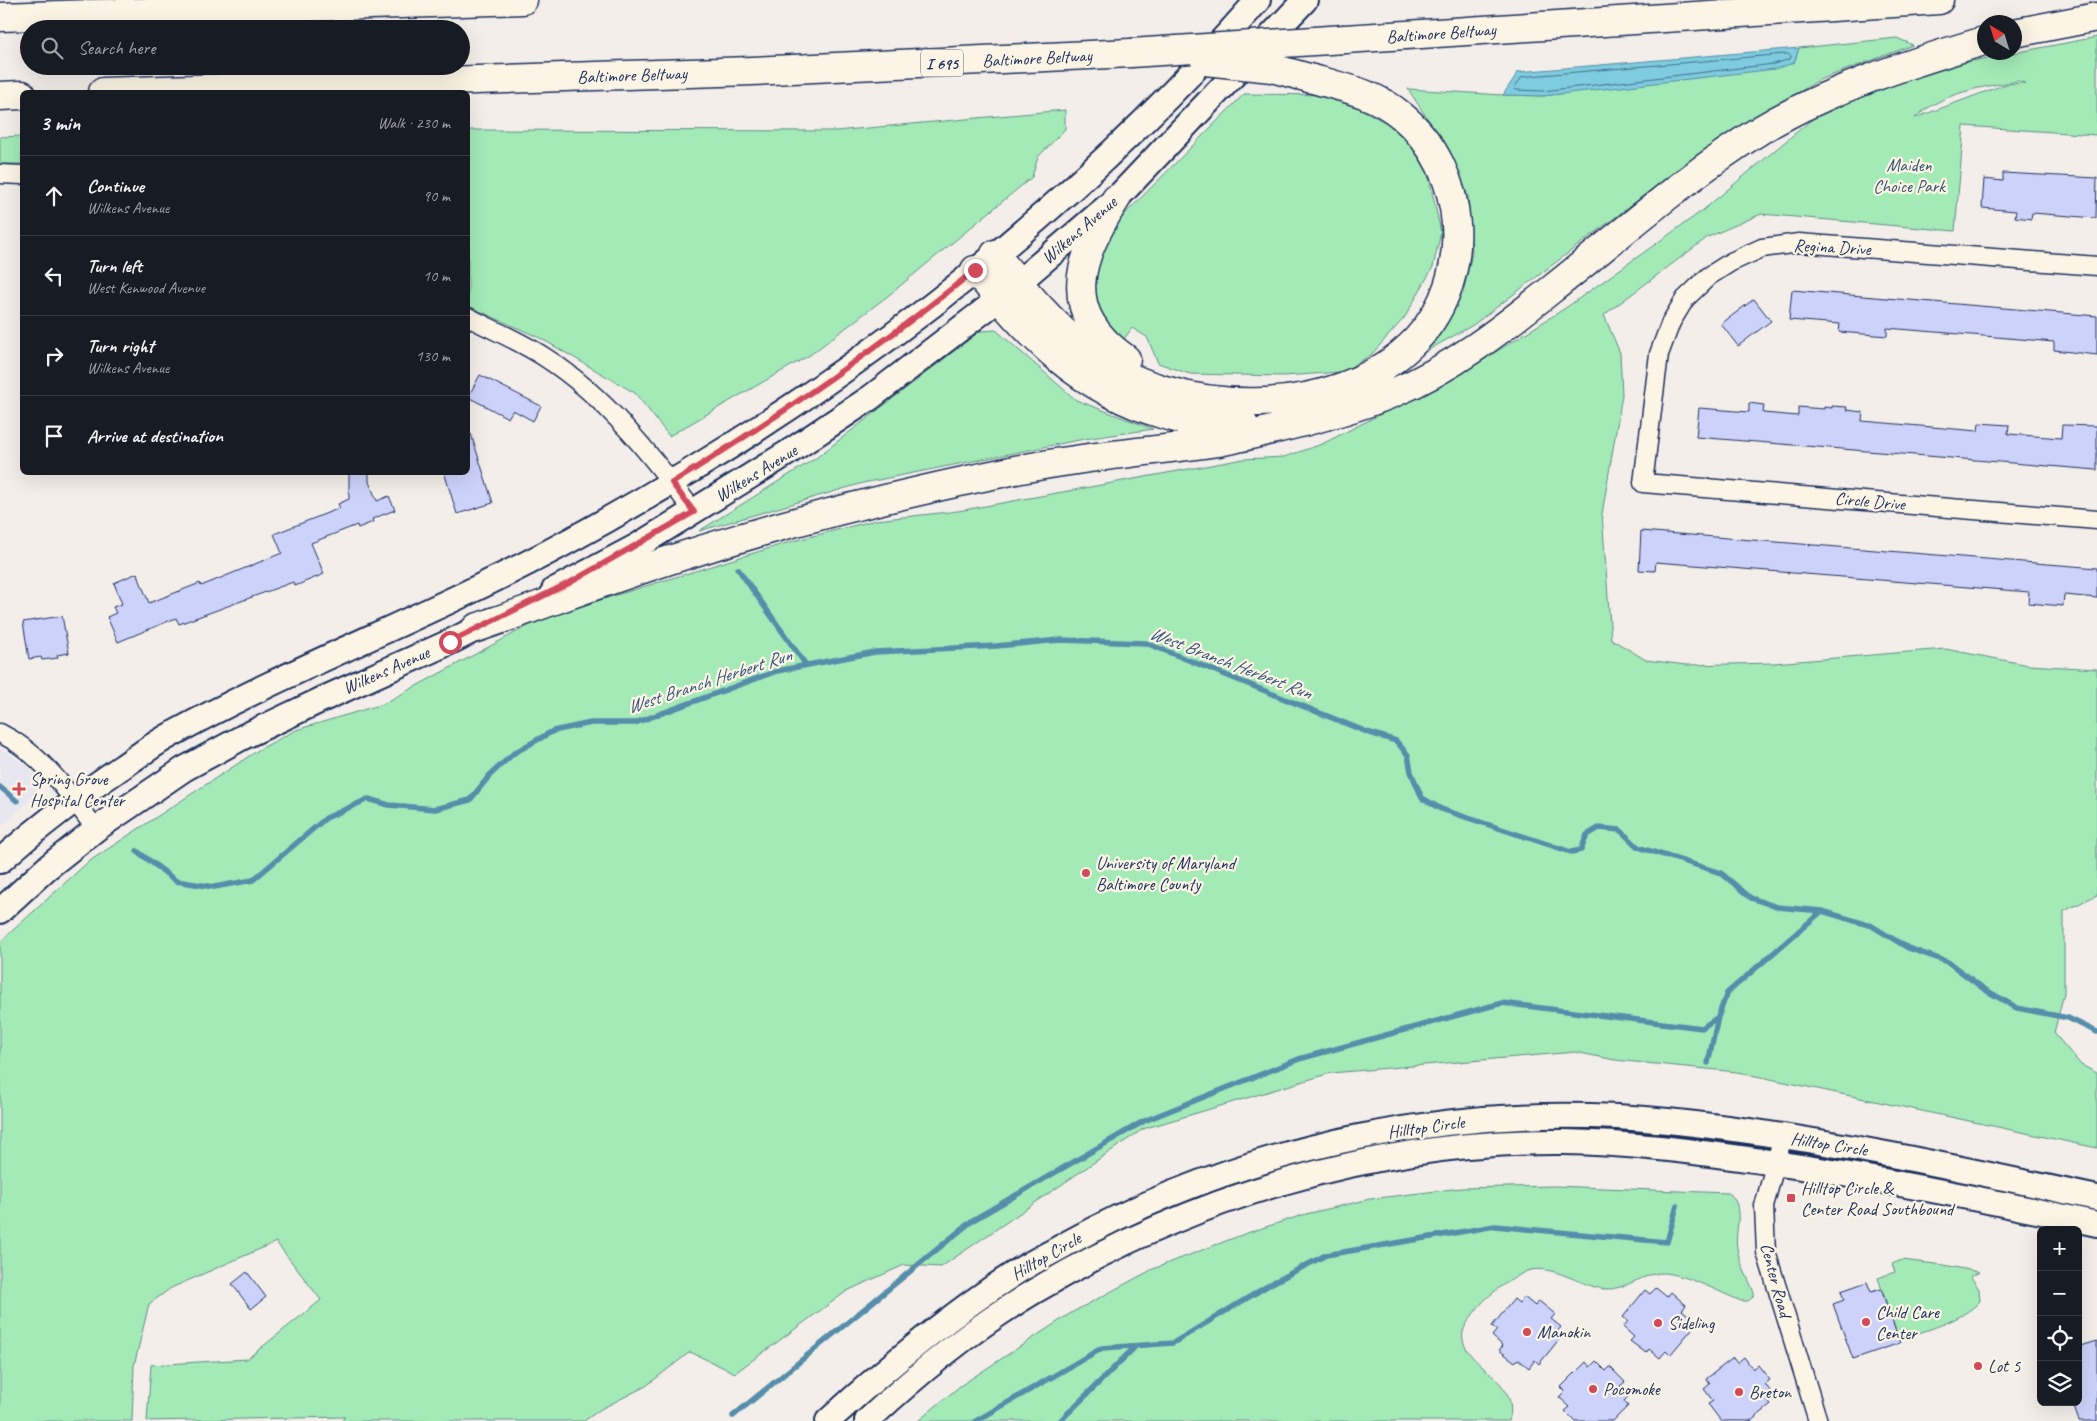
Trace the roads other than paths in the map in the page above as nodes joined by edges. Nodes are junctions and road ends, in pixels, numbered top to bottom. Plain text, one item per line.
1 (151, 0) edge
2 (523, 0) edge
3 (1306, 0) edge
4 (1939, 0) edge
5 (1256, 2) edge
6 (0, 16) edge
7 (2097, 17) edge
8 (2022, 31) edge
9 (1977, 43) edge
10 (1131, 53) junction
11 (165, 90) edge
12 (20, 95) edge
13 (0, 96) edge
14 (0, 174) edge
15 (20, 174) edge
16 (1116, 198) junction
17 (985, 262) junction
18 (2097, 266) edge
19 (1009, 291) junction
20 (470, 318) edge
21 (1313, 408) junction
22 (672, 483) junction
23 (1643, 483) joint
24 (694, 512) junction
25 (2097, 520) edge
26 (476, 628) junction
27 (0, 733) edge
28 (74, 800) junction
29 (96, 828) junction
30 (0, 862) edge
31 (0, 911) edge
32 (1783, 1136) junction
33 (1776, 1163) junction
34 (2097, 1198) edge
35 (2097, 1224) edge
36 (828, 1421) edge
37 (867, 1421) edge
38 (1818, 1421) edge

1 - 6 highway
2 - 6 highway
3 - 16 main road, Wilkens Avenue
4 - 10 highway, Baltimore Beltway / I 695, bridge
5 - 17 main road, Wilkens Avenue
7 - 8 highway
9 - 21 highway
10 - 11 highway, Baltimore Beltway / I 695
10 - 21 highway, bridge
12 - 13 highway
14 - 15 street
16 - 19 main road, Wilkens Avenue
16 - 21 highway
17 - 19 highway
17 - 22 main road, Wilkens Avenue
18 - 23 street, Regina Drive
19 - 21 highway
19 - 24 main road, Wilkens Avenue
20 - 22 street
21 - 26 highway
22 - 24 street
22 - 28 main road, Wilkens Avenue
23 - 25 street, Circle Drive
24 - 26 main road, Wilkens Avenue
26 - 29 main road, Wilkens Avenue
27 - 28 street
28 - 29 street
28 - 30 main road, Wilkens Avenue
29 - 31 main road, Wilkens Avenue
32 - 33 street, Center Road
32 - 34 main road, Hilltop Circle
32 - 36 main road, Hilltop Circle
33 - 35 main road, Hilltop Circle
33 - 37 main road, Hilltop Circle
33 - 38 street, Center Road

